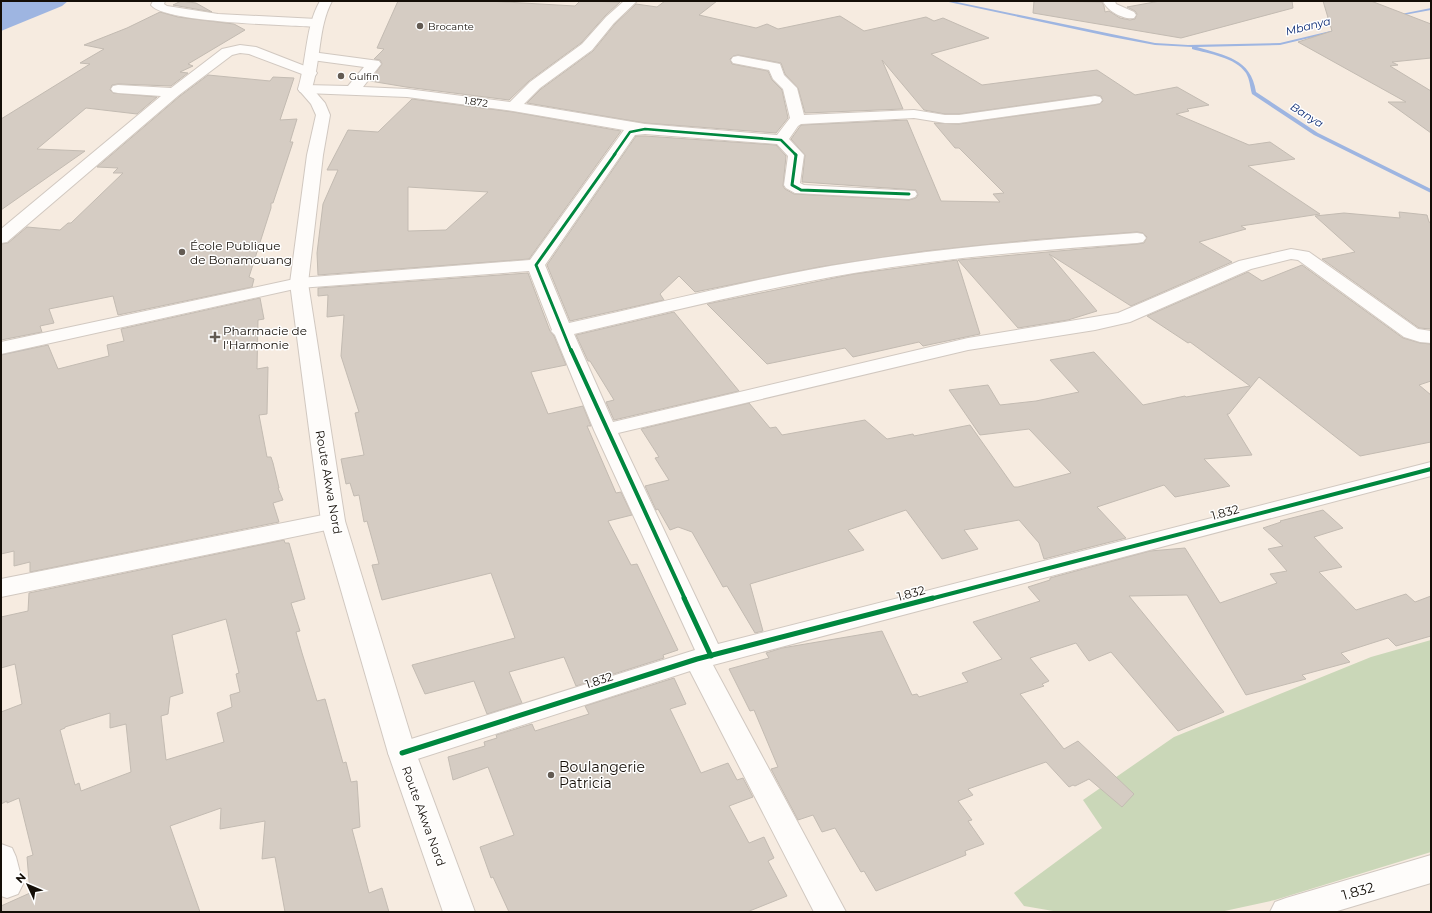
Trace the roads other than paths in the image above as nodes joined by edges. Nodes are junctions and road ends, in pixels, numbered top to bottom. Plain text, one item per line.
1 (159, 1) edge
2 (326, 1) edge
3 (631, 1) edge
4 (1109, 1) edge
5 (1130, 15) dead end
6 (317, 23) junction
7 (312, 56) junction
8 (738, 60) dead end
9 (308, 81) junction
10 (118, 89) dead end
11 (352, 91) junction
12 (174, 92) junction
13 (1094, 100) dead end
14 (513, 107) junction
15 (798, 120) junction
16 (645, 128) junction
17 (781, 140) junction
18 (909, 194) dead end
19 (1, 238) edge
20 (1137, 238) dead end
21 (536, 265) junction
22 (298, 284) junction
23 (561, 331) junction
24 (1431, 337) edge
25 (1, 348) edge
26 (605, 430) junction
27 (1431, 469) edge
28 (333, 521) junction
29 (1, 588) edge
30 (704, 658) junction
31 (402, 753) junction
32 (1431, 869) edge
33 (460, 912) edge
34 (830, 912) edge
35 (1286, 912) edge

1 - 6 street
2 - 6 street
3 - 14 street
4 - 5 street
6 - 7 street
7 - 9 street
7 - 11 street
8 - 15 street
9 - 11 street, 1.872
9 - 12 street
9 - 22 street, Route Akwa Nord
10 - 12 street
11 - 14 street, 1.872
12 - 19 street
13 - 15 street
14 - 16 street, 1.872
15 - 17 street
16 - 17 street, 1.872
16 - 21 street
17 - 18 street
20 - 23 street
21 - 22 street
21 - 23 street
22 - 25 street
22 - 28 street, Route Akwa Nord
23 - 26 street
24 - 26 street
26 - 30 street
27 - 30 street, 1.832
28 - 29 street
28 - 31 street, Route Akwa Nord
30 - 31 street, 1.832
30 - 34 street
31 - 33 street, Route Akwa Nord
32 - 35 street, 1.832

